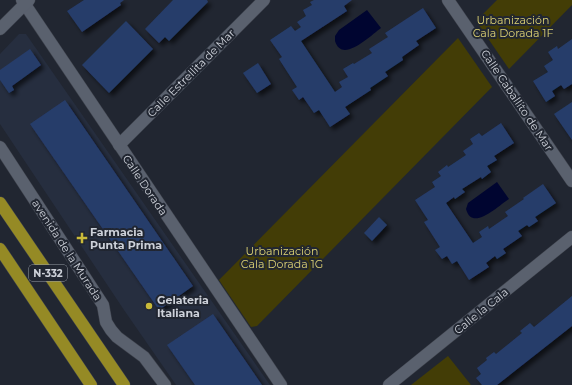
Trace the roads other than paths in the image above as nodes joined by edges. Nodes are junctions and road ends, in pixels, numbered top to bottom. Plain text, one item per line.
1 (264, 0) edge
2 (448, 0) edge
3 (25, 1) edge
4 (0, 29) edge
5 (118, 146) junction
6 (0, 147) edge
7 (572, 181) edge
8 (0, 203) edge
9 (572, 237) edge
10 (0, 249) edge
11 (91, 385) edge
12 (124, 385) edge
13 (165, 385) edge
14 (281, 385) edge
15 (389, 385) edge

1 - 5 street, Calle Estrellita de Mar
2 - 7 street, Calle Caballito de Mar
3 - 4 street
3 - 5 street, Calle Dorada
5 - 14 street, Calle Dorada
6 - 13 street, avenida de la Murada
8 - 12 highway, N-332
9 - 15 street, Calle la Cala
10 - 11 highway, N-332

